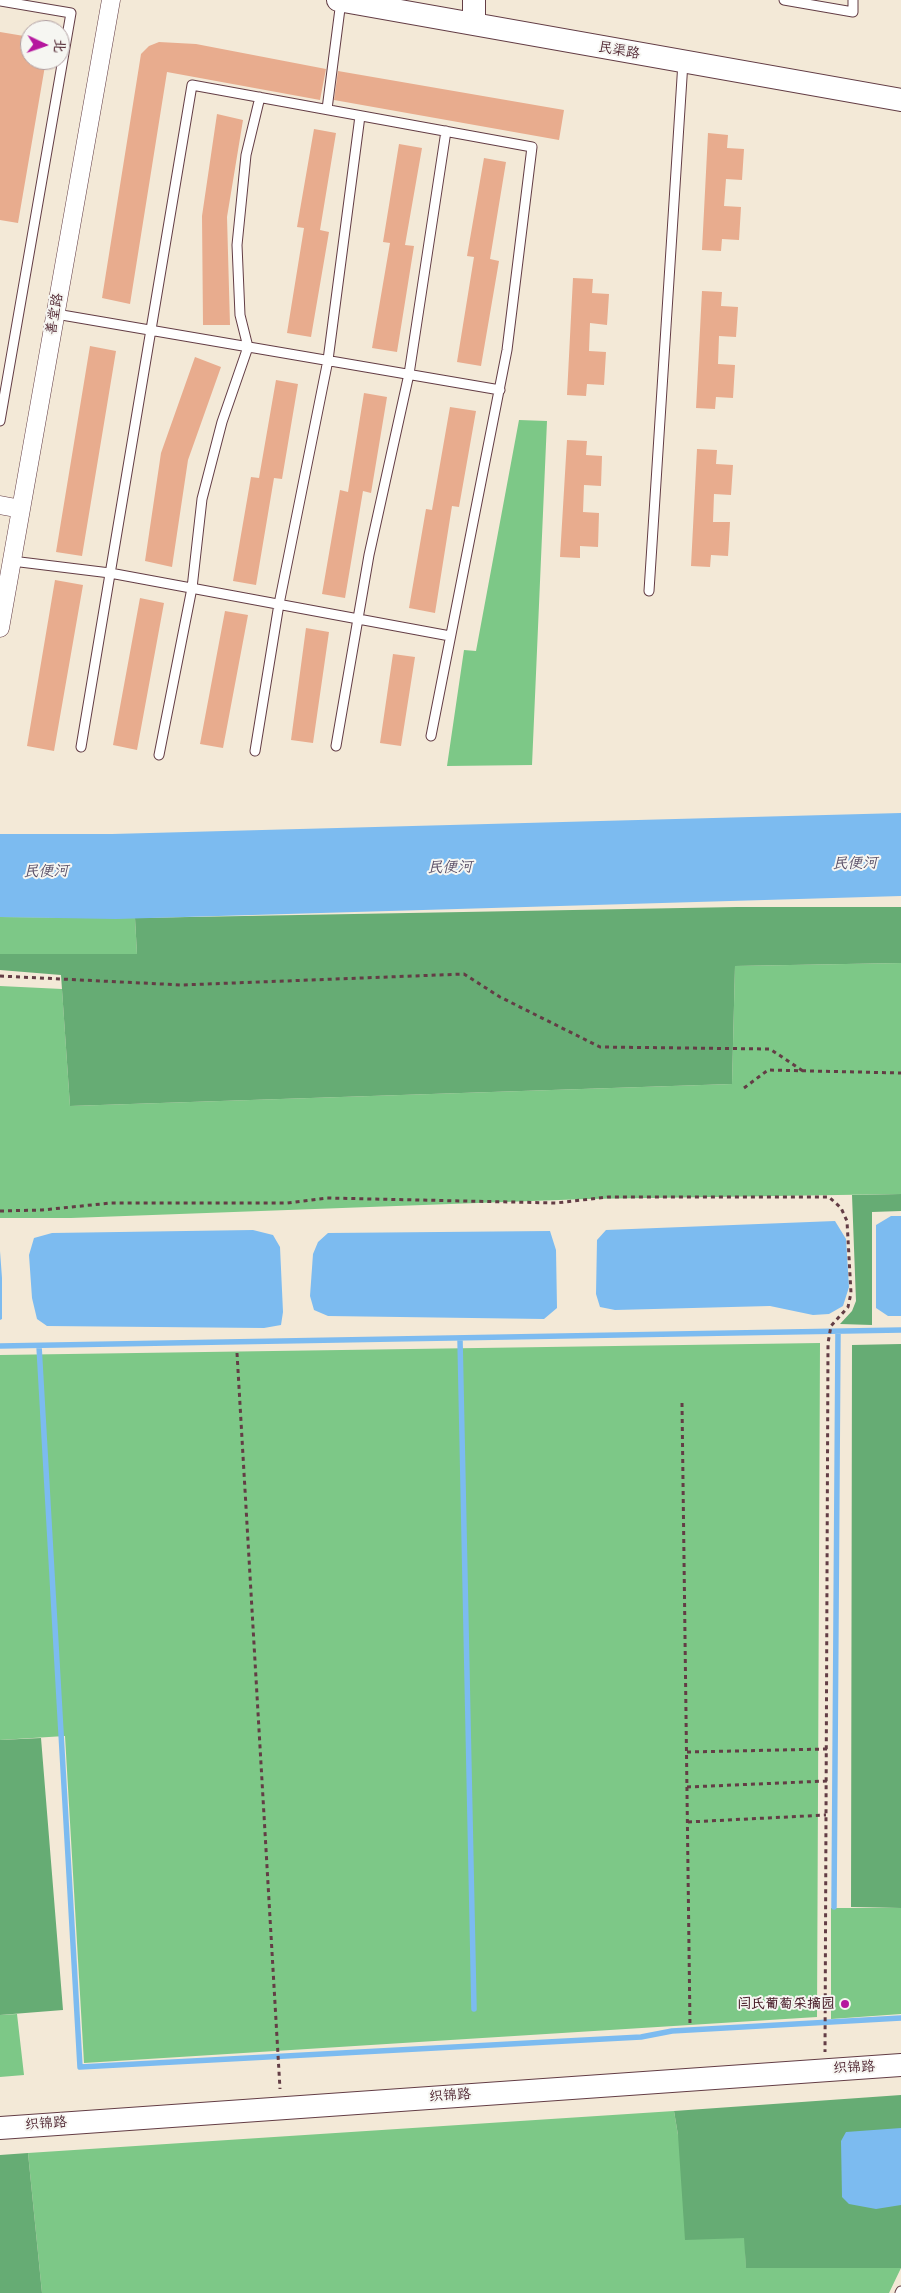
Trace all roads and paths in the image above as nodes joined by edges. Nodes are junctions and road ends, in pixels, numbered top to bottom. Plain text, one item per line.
1 (0, 0) edge
2 (110, 0) edge
3 (340, 0) edge
4 (474, 0) edge
5 (784, 0) edge
6 (853, 0) edge
7 (474, 24) junction
8 (683, 62) junction
9 (260, 97) junction
10 (901, 100) edge
11 (327, 109) junction
12 (360, 116) junction
13 (446, 131) junction
14 (56, 314) junction
15 (151, 330) junction
16 (248, 347) junction
17 (328, 360) junction
18 (409, 374) junction
19 (500, 390) junction
20 (0, 421) edge
21 (0, 505) edge
22 (21, 509) junction
23 (12, 561) junction
24 (110, 573) junction
25 (192, 588) junction
26 (649, 591) dead end
27 (279, 604) junction
28 (357, 619) junction
29 (0, 628) edge
30 (450, 636) junction
31 (431, 736) dead end
32 (336, 746) dead end
33 (81, 747) dead end
34 (255, 751) dead end
35 (159, 755) dead end
36 (0, 976) edge
37 (802, 1070) junction
38 (901, 1072) edge
39 (744, 1088) dead end
40 (0, 1211) edge
41 (237, 1354) dead end
42 (682, 1403) dead end
43 (827, 1748) junction
44 (687, 1752) junction
45 (826, 1782) junction
46 (687, 1787) junction
47 (826, 1815) junction
48 (688, 1822) junction
49 (690, 2026) dead end
50 (826, 2030) dead end
51 (901, 2066) edge
52 (281, 2108) junction
53 (0, 2128) edge

1 - 20 lane
2 - 14 street, 善堂路
3 - 7 street, 民渠路
3 - 11 lane
4 - 7 street
5 - 6 lane
7 - 8 street, 民渠路
8 - 10 street, 民渠路
8 - 26 lane
9 - 11 lane
9 - 15 lane
9 - 16 lane
11 - 12 lane
12 - 13 lane
12 - 17 lane
13 - 18 lane
13 - 19 lane
14 - 15 lane
14 - 22 street, 善堂路
15 - 16 lane
15 - 24 lane
16 - 17 lane
16 - 25 lane
17 - 18 lane
17 - 27 lane
18 - 19 lane
18 - 28 lane
19 - 30 lane
21 - 22 street
22 - 23 street, 善堂路
23 - 24 lane
23 - 29 street, 善堂路
24 - 25 lane
24 - 33 lane
25 - 27 lane
25 - 35 lane
27 - 28 lane
27 - 34 lane
28 - 30 lane
28 - 32 lane
30 - 31 lane
36 - 37 path
37 - 38 path
37 - 39 path
40 - 43 path
41 - 52 path
42 - 44 path
43 - 44 path
43 - 45 path
44 - 46 path
45 - 46 path
45 - 47 path
46 - 48 path
47 - 48 path
47 - 50 path
48 - 49 path
51 - 52 street, 织锦路
52 - 53 street, 织锦路

